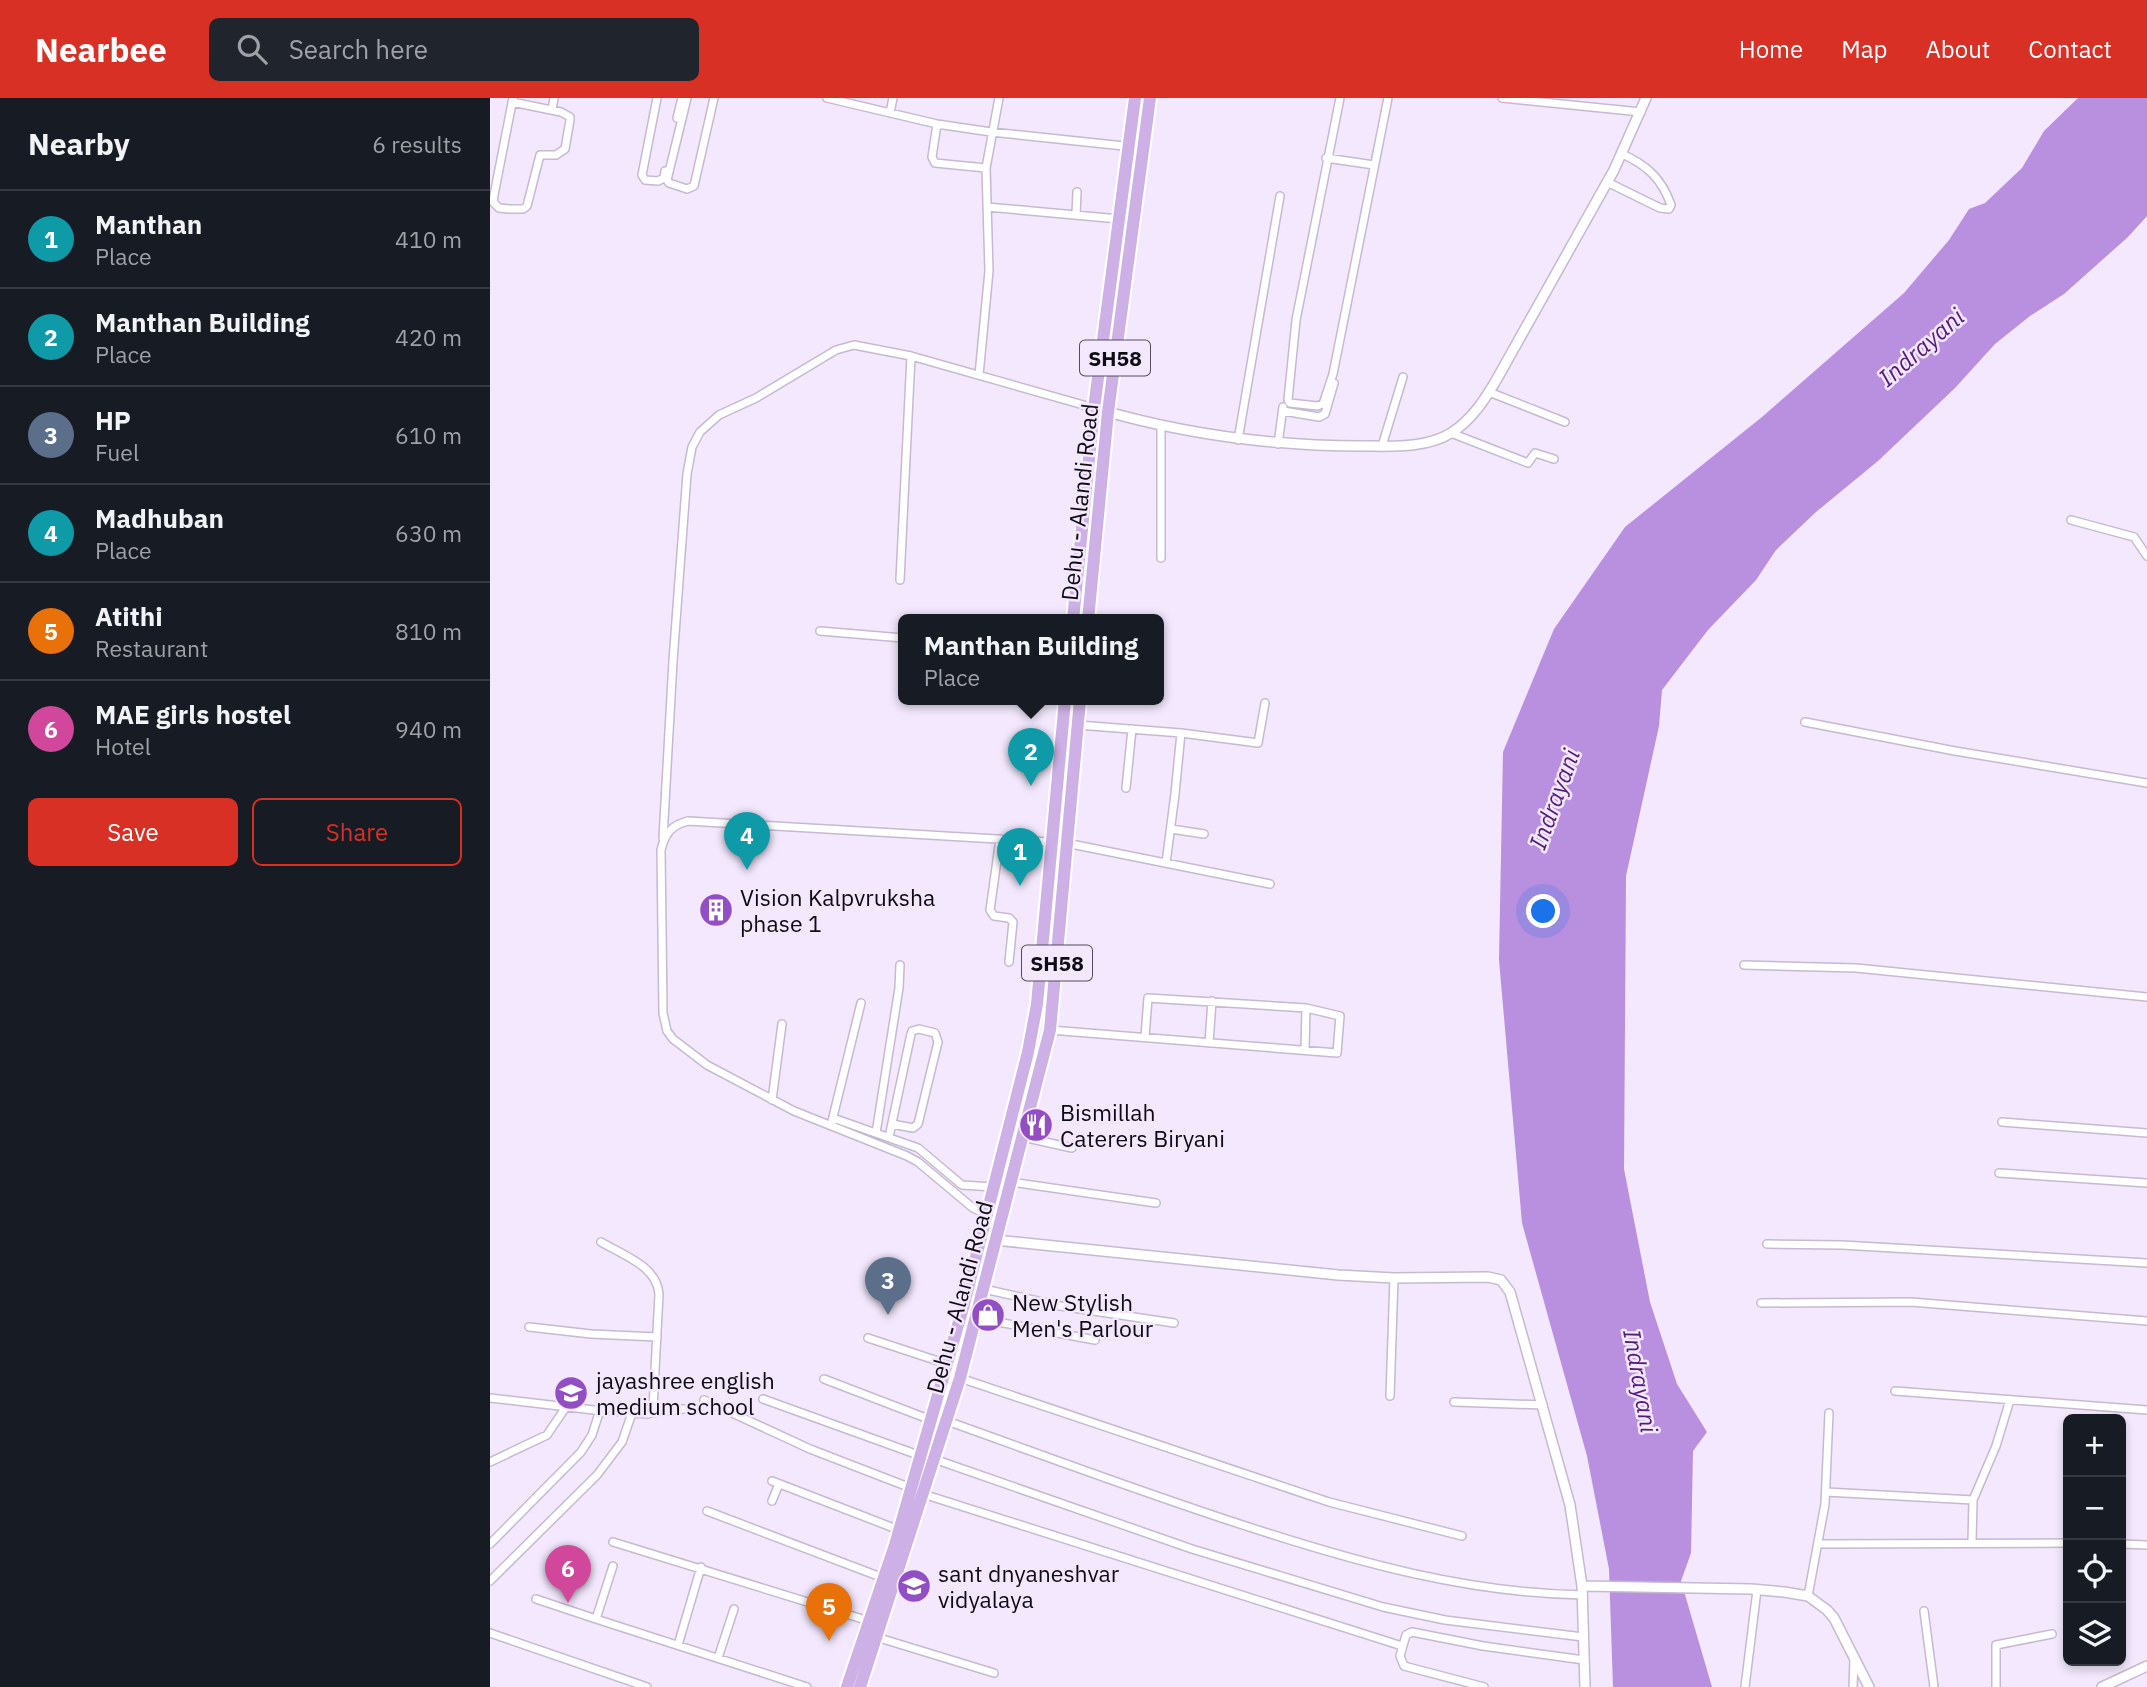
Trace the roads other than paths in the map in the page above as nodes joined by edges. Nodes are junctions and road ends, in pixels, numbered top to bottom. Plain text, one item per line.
1 (554, 98) edge
2 (657, 98) edge
3 (681, 98) edge
4 (687, 98) edge
5 (714, 98) edge
6 (827, 98) edge
7 (893, 98) edge
8 (999, 98) edge
9 (1135, 98) edge
10 (1150, 98) edge
11 (1339, 98) edge
12 (1388, 98) edge
13 (1502, 98) edge
14 (1646, 98) edge
15 (513, 100) edge
16 (552, 110) junction
17 (1641, 112) junction
18 (890, 113) junction
19 (937, 124) junction
20 (991, 132) junction
21 (1128, 146) junction
22 (1143, 148) junction
23 (1622, 154) junction
24 (1326, 158) junction
25 (1374, 165) junction
26 (986, 168) junction
27 (1607, 182) junction
28 (1666, 191) junction
29 (1077, 192) dead end
30 (1280, 197) dead end
31 (987, 207) junction
32 (1657, 207) junction
33 (1076, 215) junction
34 (1119, 219) junction
35 (911, 356) junction
36 (1333, 374) junction
37 (979, 375) junction
38 (1403, 377) dead end
39 (1489, 392) junction
40 (1094, 408) junction
41 (1108, 412) junction
42 (1565, 422) dead end
43 (1161, 425) junction
44 (1451, 433) junction
45 (1238, 440) junction
46 (1279, 444) junction
47 (1382, 446) junction
48 (1554, 459) dead end
49 (2071, 520) dead end
50 (2147, 556) edge
51 (1161, 558) dead end
52 (900, 580) dead end
53 (1074, 614) edge
54 (1089, 614) edge
55 (820, 631) dead end
56 (898, 638) edge
57 (1265, 703) dead end
58 (1065, 705) edge
59 (1080, 705) edge
60 (1805, 722) dead end
61 (1078, 725) junction
62 (1132, 729) junction
63 (1181, 733) junction
64 (2147, 783) edge
65 (1126, 788) dead end
66 (1171, 830) junction
67 (1204, 834) dead end
68 (663, 839) junction
69 (1000, 839) junction
70 (1052, 842) junction
71 (1066, 843) junction
72 (1166, 863) junction
73 (1270, 884) dead end
74 (1009, 962) dead end
75 (900, 965) dead end
76 (1744, 965) dead end
77 (2147, 998) edge
78 (1212, 1001) junction
79 (861, 1003) dead end
80 (1306, 1009) junction
81 (782, 1024) dead end
82 (1050, 1030) junction
83 (1145, 1037) junction
84 (1209, 1043) junction
85 (1304, 1050) junction
86 (772, 1100) junction
87 (833, 1118) junction
88 (2002, 1122) dead end
89 (892, 1124) junction
90 (831, 1128) junction
91 (876, 1133) junction
92 (2147, 1133) edge
93 (889, 1137) junction
94 (1023, 1138) junction
95 (1072, 1148) dead end
96 (1998, 1173) dead end
97 (1012, 1182) junction
98 (2147, 1183) edge
99 (993, 1187) junction
100 (1156, 1203) dead end
101 (986, 1215) junction
102 (1000, 1220) junction
103 (995, 1240) junction
104 (601, 1242) dead end
105 (1767, 1244) dead end
106 (2147, 1263) edge
107 (1394, 1278) junction
108 (984, 1290) junction
109 (1761, 1303) dead end
110 (976, 1318) junction
111 (2147, 1321) edge
112 (1174, 1323) dead end
113 (529, 1327) dead end
114 (657, 1337) junction
115 (868, 1338) dead end
116 (1095, 1340) dead end
117 (947, 1364) junction
118 (960, 1378) junction
119 (824, 1379) dead end
120 (1895, 1391) dead end
121 (1390, 1396) dead end
122 (490, 1398) edge
123 (763, 1399) dead end
124 (704, 1400) dead end
125 (2010, 1400) junction
126 (1454, 1402) dead end
127 (1543, 1405) junction
128 (566, 1407) junction
129 (683, 1409) dead end
130 (2147, 1410) edge
131 (603, 1411) junction
132 (632, 1413) junction
133 (650, 1413) junction
134 (1829, 1413) dead end
135 (931, 1420) junction
136 (947, 1421) junction
137 (920, 1456) junction
138 (934, 1459) junction
139 (490, 1462) edge
140 (917, 1491) junction
141 (1826, 1492) junction
142 (1973, 1500) junction
143 (772, 1501) dead end
144 (707, 1511) dead end
145 (899, 1530) junction
146 (1462, 1536) dead end
147 (613, 1542) dead end
148 (1972, 1542) junction
149 (2063, 1543) edge
150 (490, 1544) edge
151 (1819, 1544) junction
152 (2126, 1544) edge
153 (2147, 1545) edge
154 (613, 1566) dead end
155 (701, 1567) junction
156 (490, 1581) edge
157 (889, 1581) junction
158 (1754, 1590) junction
159 (1582, 1591) junction
160 (1808, 1596) junction
161 (537, 1600) dead end
162 (734, 1608) dead end
163 (1924, 1611) dead end
164 (596, 1619) junction
165 (869, 1621) junction
166 (490, 1633) edge
167 (2052, 1634) dead end
168 (876, 1637) junction
169 (1583, 1637) junction
170 (678, 1645) junction
171 (1402, 1646) junction
172 (718, 1658) junction
173 (1855, 1658) junction
174 (1584, 1660) junction
175 (2147, 1666) edge
176 (994, 1673) dead end
177 (1464, 1684) edge
178 (647, 1687) edge
179 (807, 1687) edge
180 (847, 1687) edge
181 (860, 1687) edge
182 (1484, 1687) edge
183 (1585, 1687) edge
184 (1745, 1687) edge
185 (1853, 1687) edge
186 (1869, 1687) edge
187 (1934, 1687) edge
188 (1996, 1687) edge
189 (2102, 1687) edge

1 - 16 street
2 - 3 street
4 - 5 street
6 - 18 street
7 - 18 street
8 - 20 street
9 - 21 main road, Dehu - Alandi Road / SH58
10 - 22 main road, Dehu - Alandi Road / SH58
11 - 24 street
12 - 25 street
13 - 17 street
14 - 17 street
15 - 16 street
15 - 16 street
17 - 23 street
18 - 19 street
19 - 20 street
19 - 26 street
20 - 21 street
20 - 26 street
21 - 22 street
21 - 34 main road, Dehu - Alandi Road / SH58
22 - 41 main road, Dehu - Alandi Road / SH58
23 - 27 street
23 - 28 street
24 - 25 street
24 - 36 street
25 - 36 street
26 - 31 street
27 - 32 street
27 - 39 street
28 - 32 street
28 - 32 street
29 - 33 street
30 - 45 street
31 - 33 street
31 - 37 street
33 - 34 street
34 - 40 main road, Dehu - Alandi Road / SH58
35 - 37 street
35 - 52 street
35 - 68 street
36 - 46 street
37 - 40 street
38 - 47 street
39 - 42 street
39 - 44 street
40 - 41 street
40 - 53 main road, Dehu - Alandi Road / SH58
41 - 43 street
41 - 54 main road, Dehu - Alandi Road / SH58
43 - 45 street
43 - 51 street
44 - 47 street
44 - 48 street
45 - 46 street
46 - 47 street
49 - 50 street
55 - 56 street
57 - 63 street
58 - 70 main road, Dehu - Alandi Road / SH58
59 - 61 main road, Dehu - Alandi Road / SH58
60 - 64 street
61 - 62 street
61 - 71 main road, Dehu - Alandi Road / SH58
62 - 63 street
62 - 65 street
63 - 66 street
66 - 67 street
66 - 72 street
68 - 69 street
68 - 86 street
69 - 70 street
69 - 74 street
70 - 71 street
70 - 99 main road, Dehu - Alandi Road / SH58
71 - 72 street
71 - 82 main road, Dehu - Alandi Road / SH58
72 - 73 street
75 - 91 street
76 - 77 street
78 - 80 street
78 - 83 street
78 - 84 street
79 - 87 street
80 - 85 street
80 - 85 street
81 - 86 street
82 - 83 street
82 - 94 main road, Dehu - Alandi Road / SH58
83 - 84 street
84 - 85 street
86 - 90 street
87 - 90 street
87 - 91 street
88 - 92 street
89 - 89 street
89 - 93 street
90 - 101 street
91 - 93 street
93 - 99 street
94 - 95 street
94 - 97 main road, Dehu - Alandi Road / SH58
96 - 98 street
97 - 100 street
97 - 102 main road, Dehu - Alandi Road / SH58
99 - 101 main road, Dehu - Alandi Road / SH58
101 - 102 street
101 - 117 main road, Dehu - Alandi Road / SH58
102 - 103 main road, Dehu - Alandi Road / SH58
103 - 107 street
103 - 108 main road, Dehu - Alandi Road / SH58
104 - 114 street
105 - 106 street
107 - 121 street
107 - 127 street
108 - 110 main road, Dehu - Alandi Road / SH58
108 - 112 street
109 - 111 street
110 - 116 street
110 - 118 main road, Dehu - Alandi Road / SH58
113 - 114 street
114 - 133 street
115 - 117 street
117 - 135 main road, Dehu - Alandi Road / SH58
118 - 136 main road, Dehu - Alandi Road / SH58
118 - 146 street
119 - 135 street
120 - 125 street
122 - 128 street
123 - 137 street
124 - 140 street
125 - 130 street
125 - 142 street
126 - 127 street
127 - 159 street
128 - 131 street
128 - 139 street
129 - 133 street
131 - 132 street
131 - 150 street
132 - 133 street
132 - 156 street
134 - 141 street
135 - 137 main road, Dehu - Alandi Road / SH58
136 - 138 main road, Dehu - Alandi Road / SH58
136 - 159 street
137 - 140 main road, Dehu - Alandi Road / SH58
138 - 140 main road, Dehu - Alandi Road / SH58
138 - 169 street
140 - 145 main road, Dehu - Alandi Road / SH58
140 - 157 main road, Dehu - Alandi Road / SH58
140 - 171 street
141 - 142 street
141 - 151 street
142 - 148 street
143 - 145 street
144 - 157 street
145 - 157 main road, Dehu - Alandi Road / SH58
147 - 155 street
148 - 149 street
148 - 151 street
151 - 160 street
152 - 153 street
154 - 164 street
155 - 165 street
155 - 170 street
157 - 165 main road, Dehu - Alandi Road / SH58
157 - 168 main road, Dehu - Alandi Road / SH58
158 - 159 street
158 - 160 street
158 - 184 street
159 - 169 street
160 - 173 street
161 - 164 street
162 - 172 street
163 - 187 street
164 - 170 street
165 - 180 main road, Dehu - Alandi Road / SH58
166 - 178 street
167 - 188 street
168 - 176 street
168 - 181 main road, Dehu - Alandi Road / SH58
169 - 174 street
170 - 172 street
171 - 174 street
171 - 177 street
172 - 179 street
173 - 185 street
173 - 186 street
174 - 183 street
175 - 189 street
177 - 182 street

